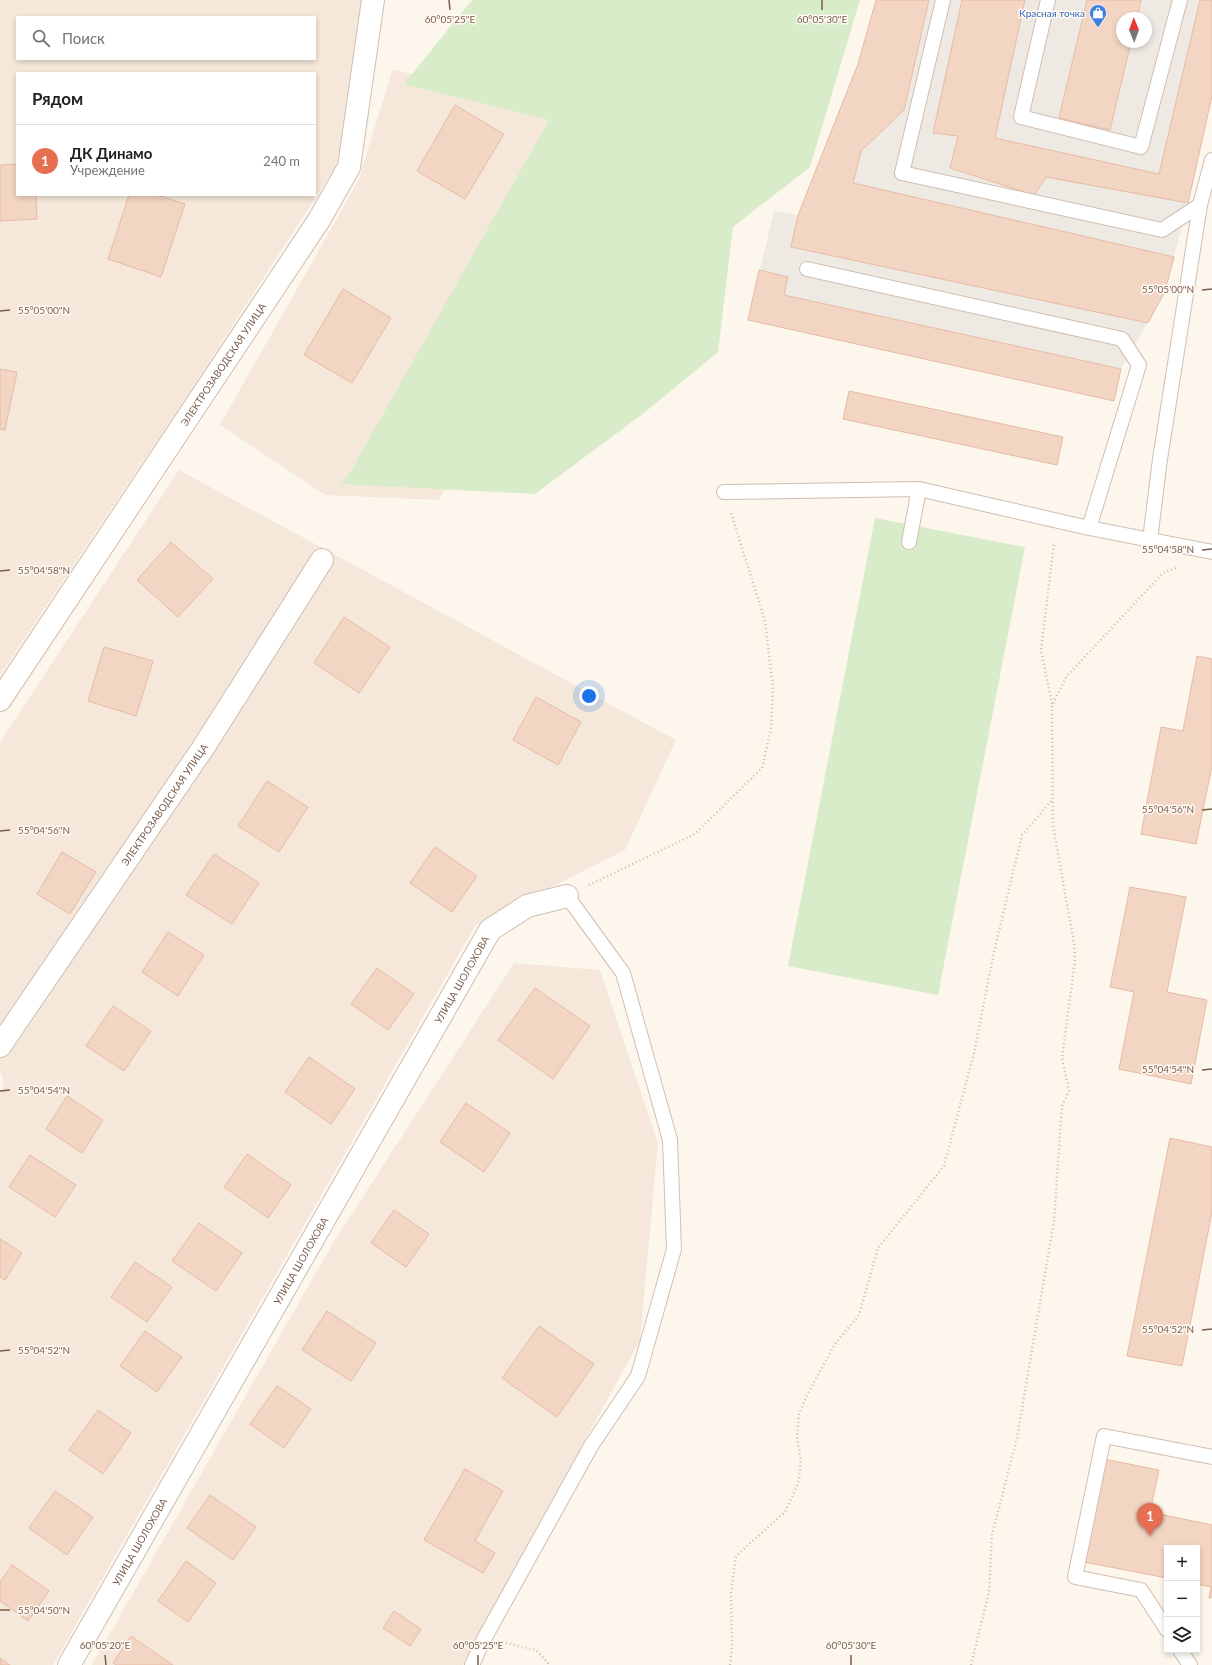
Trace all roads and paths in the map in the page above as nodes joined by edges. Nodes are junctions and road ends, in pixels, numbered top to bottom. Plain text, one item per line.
1 (373, 0) edge
2 (943, 0) edge
3 (1048, 0) edge
4 (1180, 0) edge
5 (1212, 160) edge
6 (1200, 205) junction
7 (807, 269) dead end
8 (919, 489) junction
9 (724, 492) joint
10 (1057, 520) junction
11 (1090, 528) junction
12 (1150, 540) junction
13 (909, 542) dead end
14 (1212, 552) edge
15 (322, 560) dead end
16 (1177, 568) dead end
17 (0, 700) edge
18 (1052, 705) junction
19 (1053, 799) junction
20 (567, 896) junction
21 (0, 1046) edge
22 (1212, 1458) edge
23 (1164, 1626) edge
24 (484, 1639) junction
25 (1182, 1653) edge
26 (69, 1665) edge
27 (472, 1665) edge
28 (550, 1665) edge
29 (730, 1665) edge
30 (971, 1665) edge
31 (1190, 1665) edge

1 - 17 street, ЭЛЕКТРОЗАВОДСКАЯ УЛИЦА
2 - 6 lane
3 - 4 lane
5 - 6 lane
6 - 12 lane
7 - 11 lane
8 - 9 lane
8 - 10 lane
8 - 13 lane
9 - 20 path
10 - 11 lane
10 - 18 path
11 - 12 lane
12 - 14 lane
15 - 21 street, ЭЛЕКТРОЗАВОДСКАЯ УЛИЦА
16 - 18 path
18 - 19 path
19 - 29 path
19 - 30 path
20 - 24 lane
20 - 26 street, УЛИЦА ШОЛОХОВА
22 - 23 lane
24 - 27 lane
24 - 28 path
25 - 31 lane

